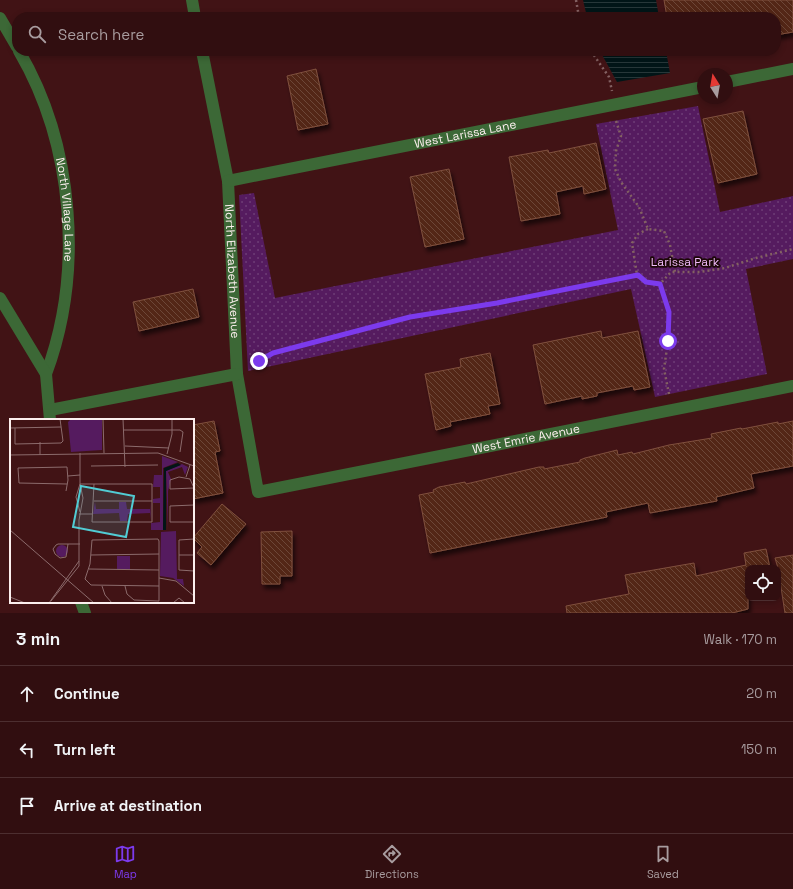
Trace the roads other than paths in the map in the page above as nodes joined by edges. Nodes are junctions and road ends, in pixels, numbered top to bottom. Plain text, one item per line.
1 (192, 0) edge
2 (194, 12) edge
3 (0, 18) edge
4 (12, 38) edge
5 (22, 56) edge
6 (203, 56) edge
7 (793, 69) edge
8 (733, 81) edge
9 (697, 88) edge
10 (228, 181) junction
11 (0, 298) edge
12 (46, 374) junction
13 (237, 374) junction
14 (793, 386) edge
15 (50, 415) edge
16 (258, 492) joint
17 (81, 603) edge
18 (85, 613) edge

1 - 2 street
3 - 4 street
5 - 12 street, North Village Lane
6 - 10 street, North Elizabeth Avenue
7 - 8 street
9 - 10 street, West Larissa Lane
10 - 13 street, North Elizabeth Avenue
11 - 12 street, North Village Lane
12 - 15 street, North Village Lane
13 - 15 street
13 - 16 street, North Elizabeth Avenue
14 - 16 street, West Emrie Avenue
17 - 18 street

